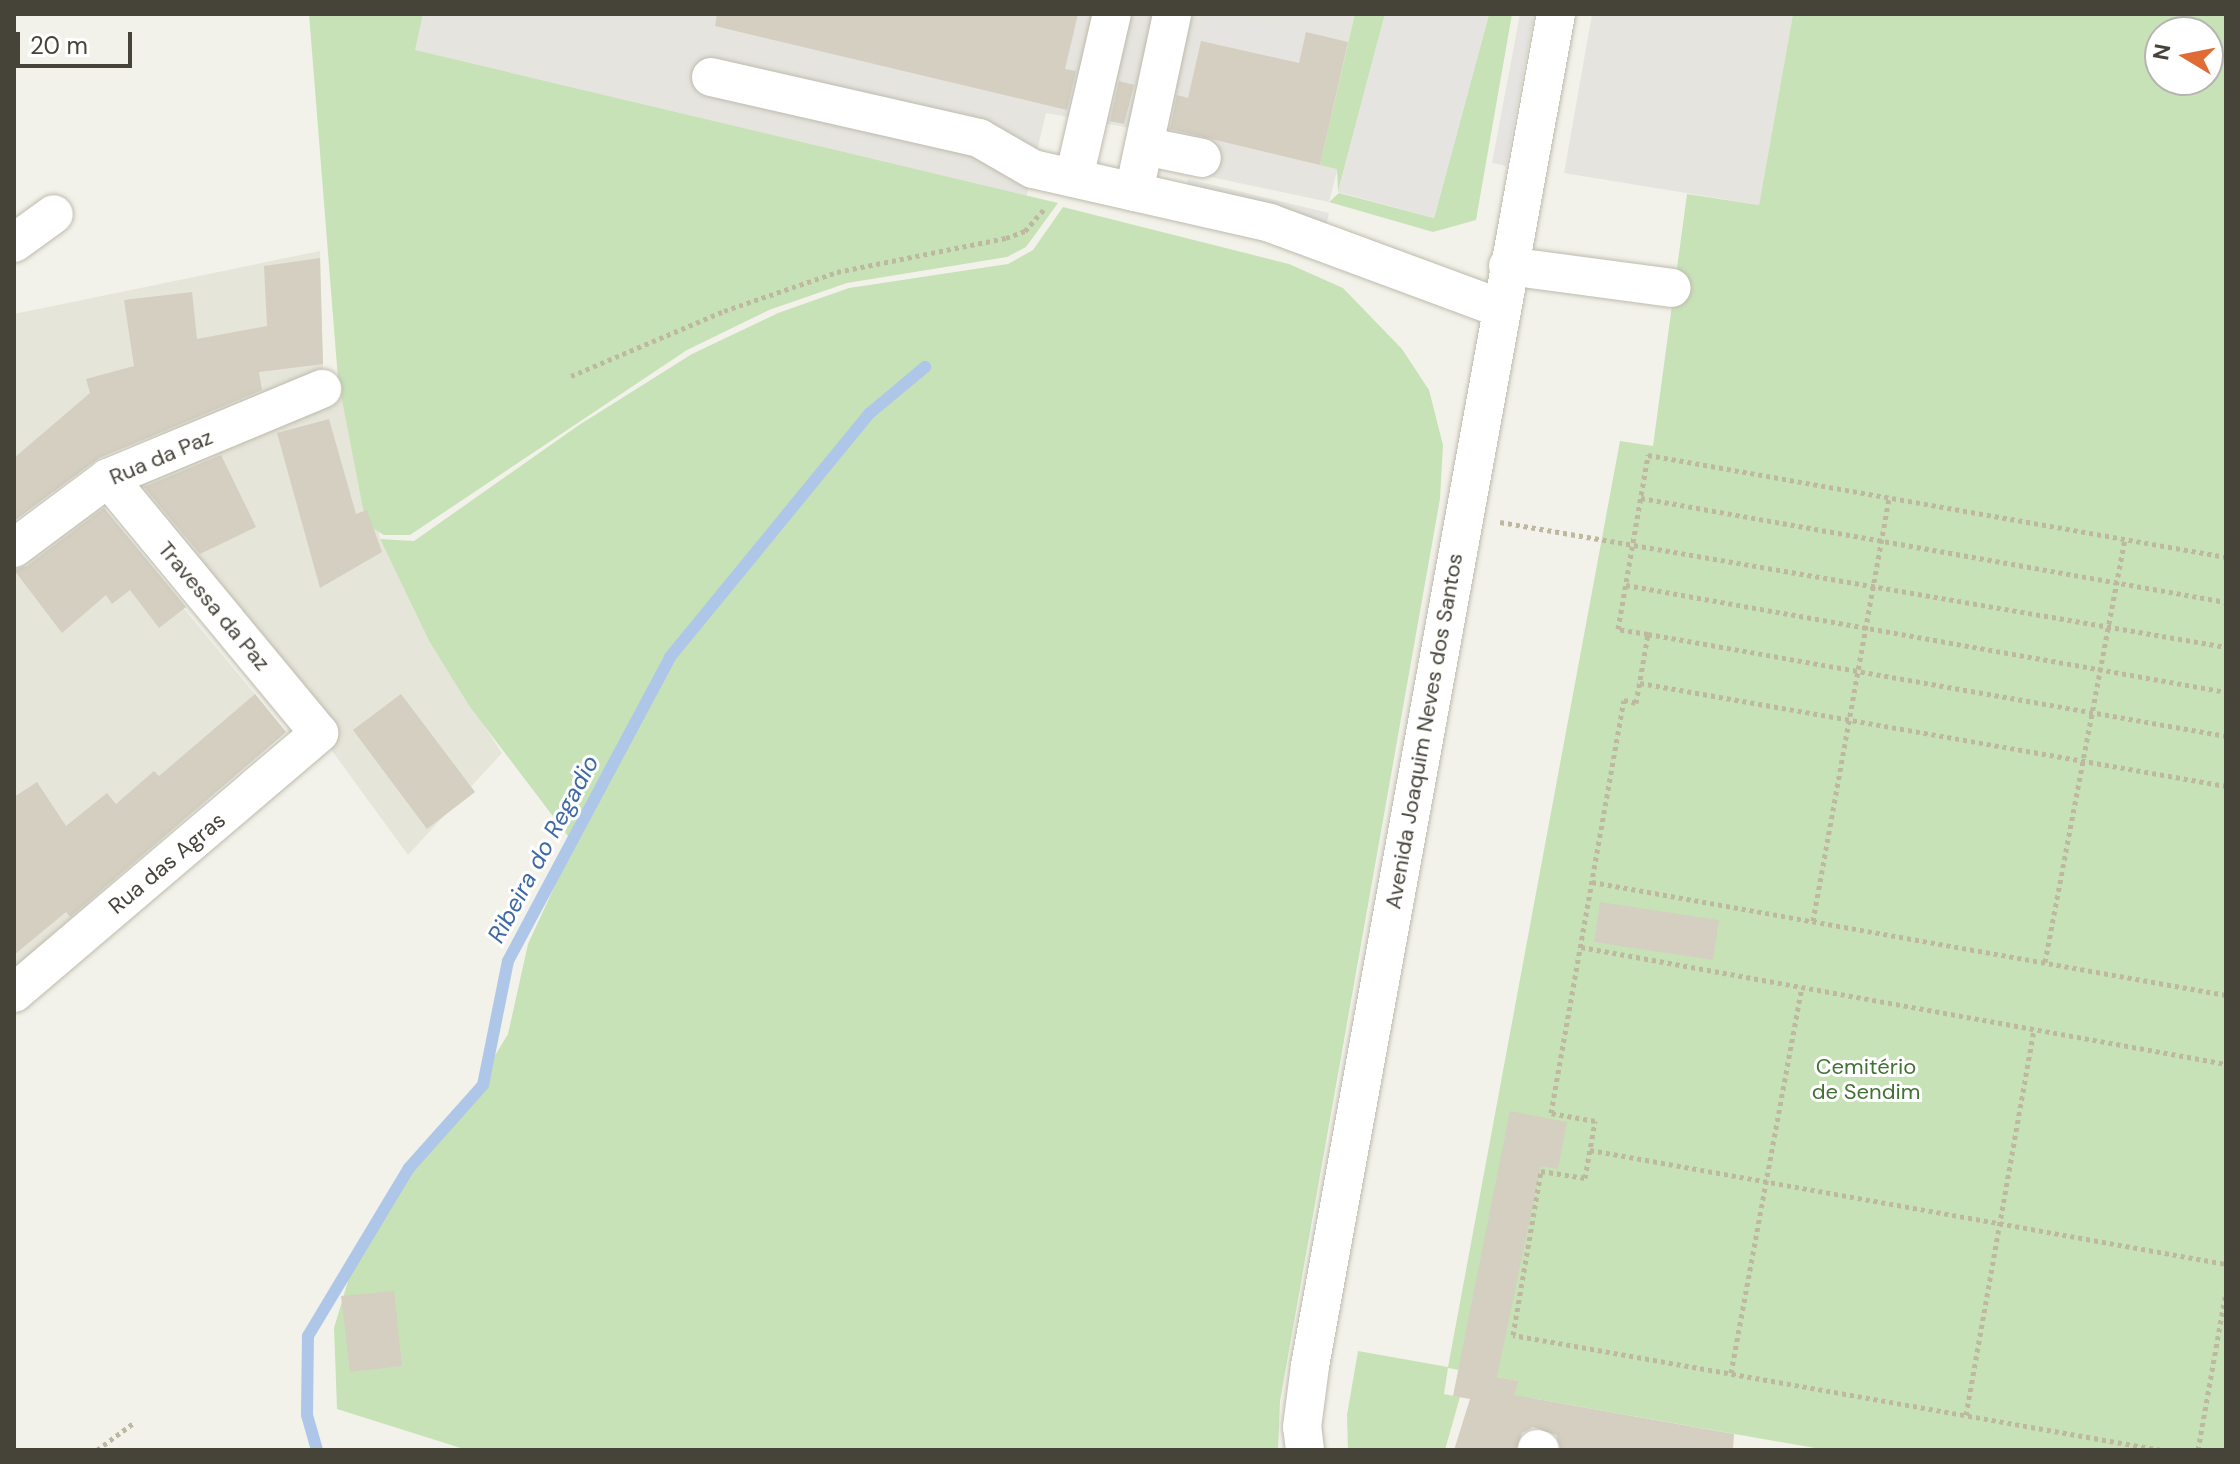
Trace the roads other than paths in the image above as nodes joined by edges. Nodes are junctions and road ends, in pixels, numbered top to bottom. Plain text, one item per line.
1 (1112, 14) edge
2 (1172, 14) edge
3 (1556, 14) edge
4 (711, 77) dead end
5 (1144, 146) junction
6 (1202, 158) dead end
7 (1068, 177) junction
8 (1134, 192) junction
9 (54, 214) dead end
10 (14, 243) edge
11 (1508, 266) junction
12 (1672, 288) dead end
13 (1502, 309) junction
14 (322, 389) dead end
15 (108, 478) junction
16 (14, 548) edge
17 (319, 733) joint
18 (14, 993) edge
19 (1305, 1450) edge

1 - 7 street
2 - 5 street
3 - 11 street, Avenida Joaquim Neves dos Santos
4 - 7 street
5 - 6 street
5 - 8 street
7 - 8 street
8 - 13 street
9 - 10 street
11 - 12 street
11 - 13 street, Avenida Joaquim Neves dos Santos
13 - 19 street, Avenida Joaquim Neves dos Santos
14 - 15 street, Rua da Paz
15 - 16 street, Rua da Paz
15 - 17 street, Travessa da Paz
17 - 18 street, Rua das Agras

